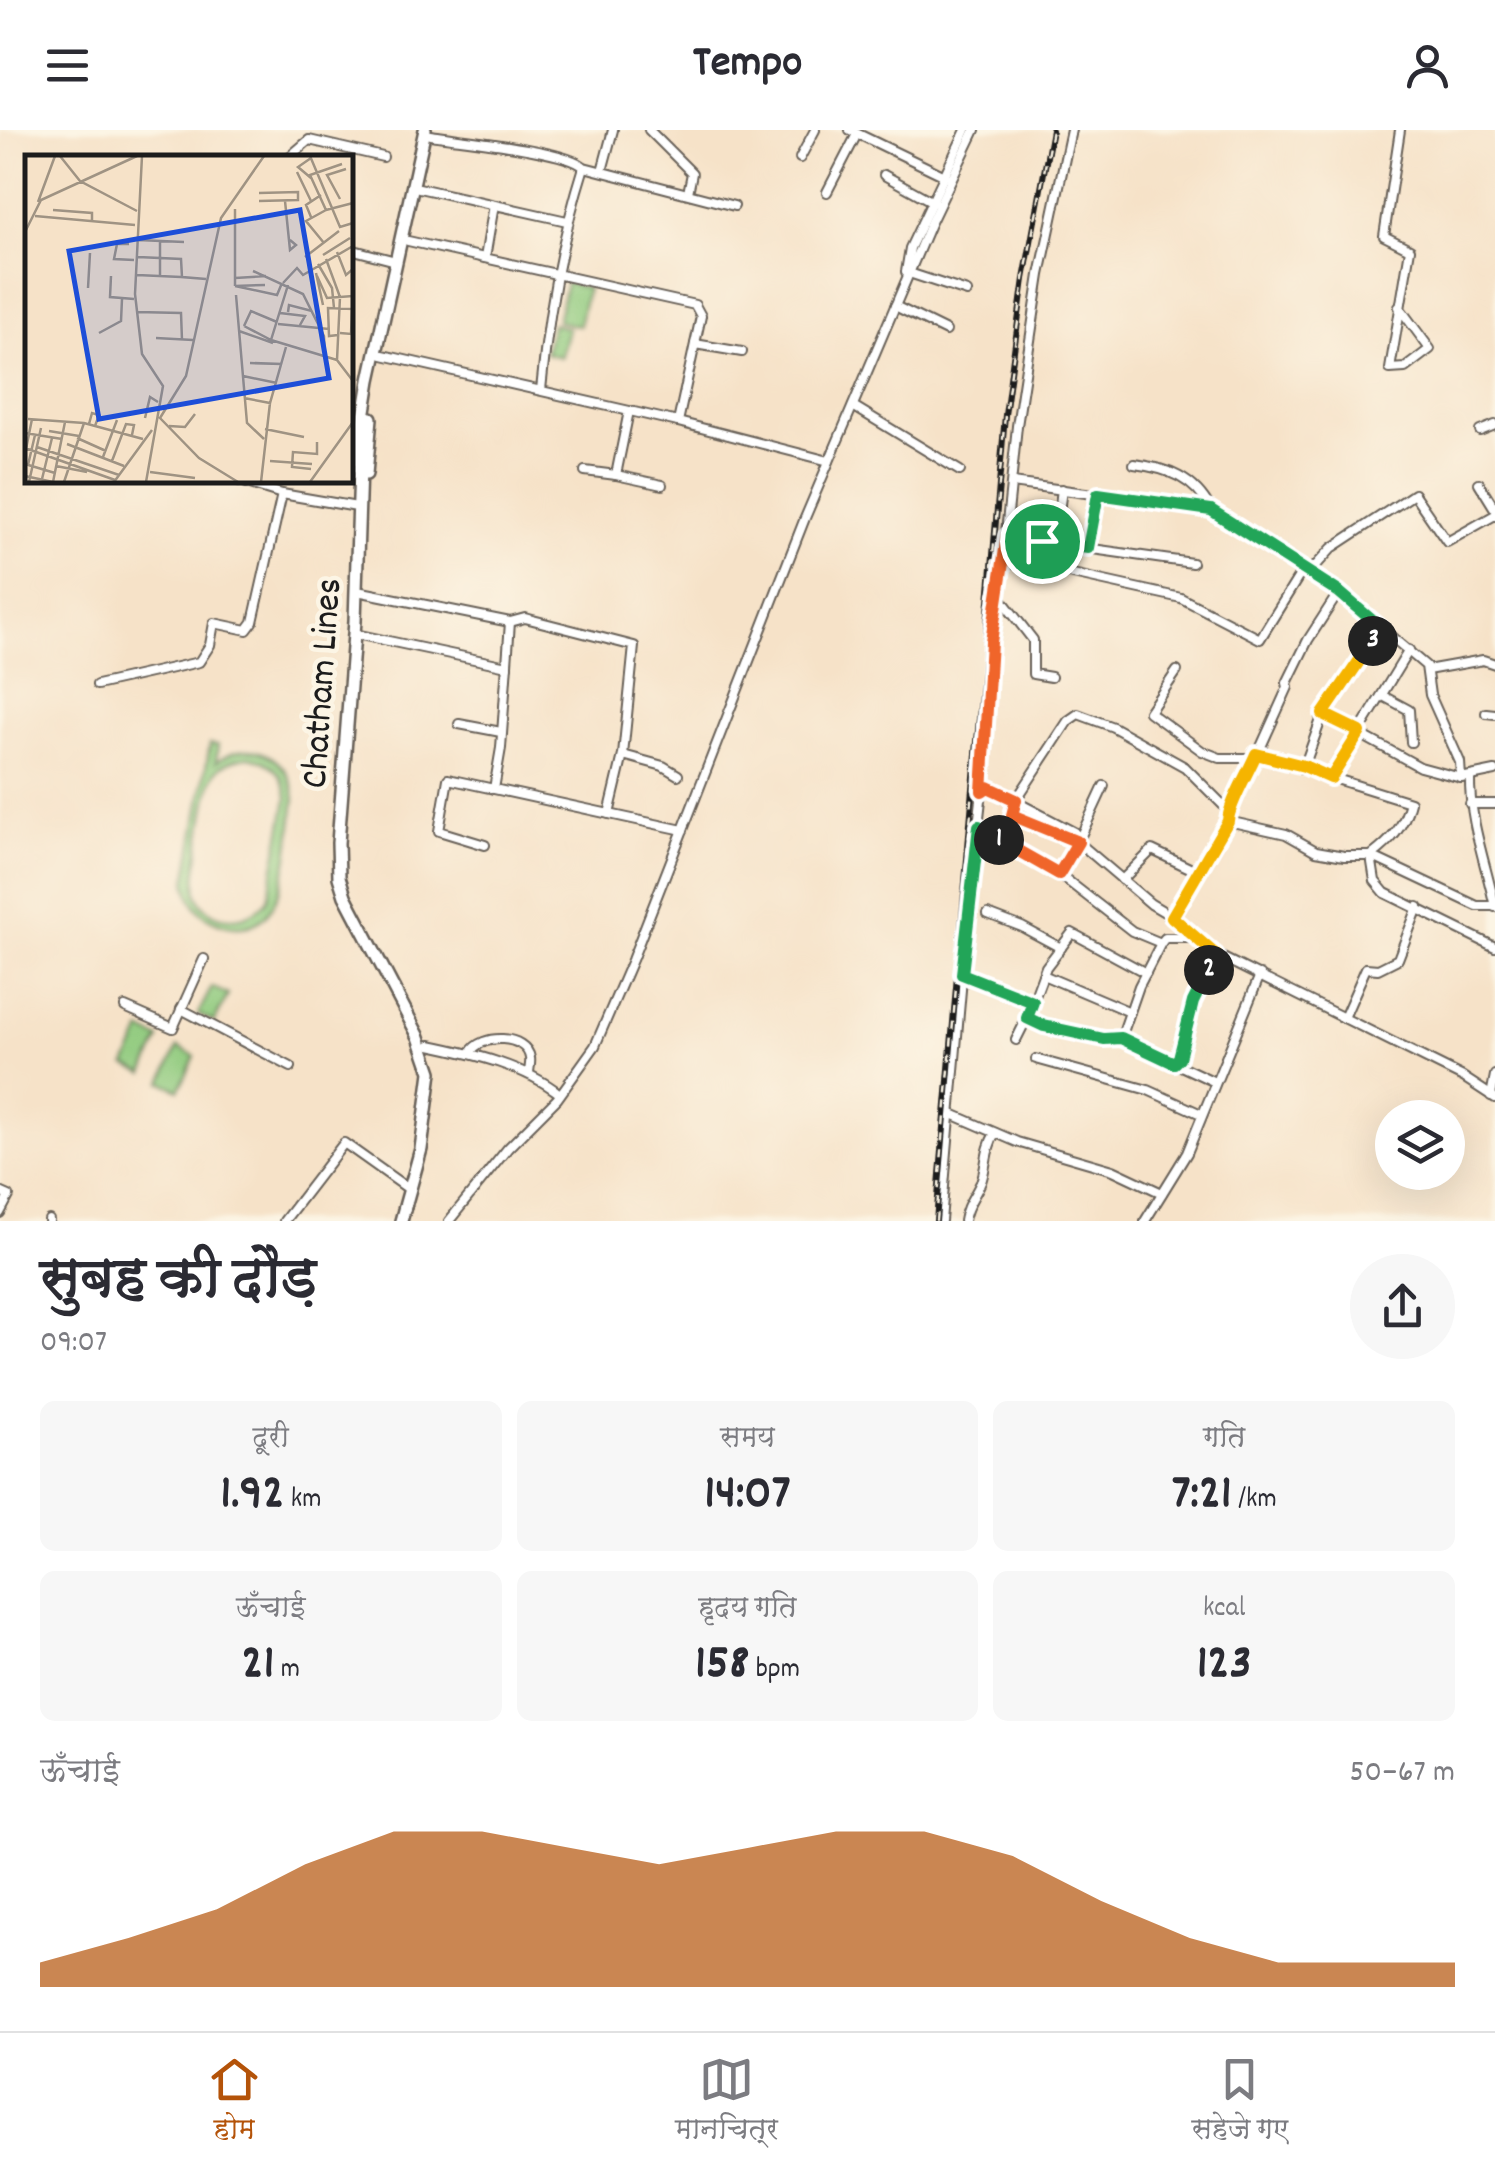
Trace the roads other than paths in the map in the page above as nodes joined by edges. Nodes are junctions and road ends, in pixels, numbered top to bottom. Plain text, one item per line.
1 (613, 130) edge
2 (649, 130) edge
3 (815, 130) edge
4 (966, 130) edge
5 (976, 130) edge
6 (1070, 130) edge
7 (1400, 130) edge
8 (429, 132) edge
9 (853, 132) edge
10 (292, 155) edge
11 (383, 158) dead end
12 (800, 158) dead end
13 (584, 167) junction
14 (602, 170) junction
15 (884, 176) dead end
16 (945, 176) junction
17 (419, 188) junction
18 (828, 192) dead end
19 (688, 193) junction
20 (933, 202) junction
21 (494, 204) junction
22 (734, 206) dead end
23 (568, 221) junction
24 (408, 241) junction
25 (352, 250) edge
26 (485, 258) junction
27 (396, 261) junction
28 (556, 274) junction
29 (907, 277) junction
30 (967, 292) dead end
31 (895, 306) junction
32 (1399, 307) junction
33 (946, 331) dead end
34 (695, 344) junction
35 (742, 352) dead end
36 (383, 355) junction
37 (541, 390) junction
38 (853, 406) junction
39 (629, 411) junction
40 (678, 422) junction
41 (1495, 425) edge
42 (1480, 430) dead end
43 (829, 461) junction
44 (1134, 464) dead end
45 (585, 471) dead end
46 (960, 471) dead end
47 (616, 475) junction
48 (243, 482) edge
49 (1478, 483) dead end
50 (1012, 484) junction
51 (662, 485) dead end
52 (1062, 489) junction
53 (282, 494) junction
54 (1098, 494) junction
55 (358, 508) junction
56 (1211, 510) junction
57 (1495, 512) edge
58 (1007, 536) junction
59 (1055, 542) junction
60 (1088, 548) junction
61 (1003, 562) junction
62 (360, 563) junction
63 (1192, 563) dead end
64 (1307, 570) junction
65 (362, 592) junction
66 (1339, 592) junction
67 (998, 594) junction
68 (510, 622) junction
69 (1382, 629) junction
70 (360, 635) junction
71 (1409, 650) junction
72 (1495, 664) edge
73 (507, 666) junction
74 (1427, 670) junction
75 (1177, 671) dead end
76 (1052, 677) dead end
77 (97, 685) dead end
78 (1383, 696) junction
79 (1323, 714) junction
80 (459, 724) dead end
81 (502, 732) junction
82 (1360, 732) junction
83 (1411, 742) dead end
84 (623, 756) junction
85 (1256, 756) junction
86 (1304, 766) junction
87 (1495, 771) edge
88 (678, 775) dead end
89 (1466, 777) junction
90 (1331, 778) junction
91 (1104, 786) dead end
92 (494, 789) junction
93 (982, 791) junction
94 (1016, 800) junction
95 (1470, 804) junction
96 (1495, 804) edge
97 (1228, 810) junction
98 (610, 814) junction
99 (1228, 821) junction
100 (979, 826) junction
101 (683, 830) junction
102 (1078, 842) junction
103 (486, 845) dead end
104 (1371, 856) junction
105 (1198, 872) junction
106 (1059, 874) junction
107 (1122, 880) junction
108 (1495, 906) edge
109 (1418, 907) junction
110 (988, 914) dead end
111 (1172, 917) junction
112 (1199, 938) junction
113 (1161, 943) junction
114 (1495, 946) edge
115 (1061, 948) junction
116 (1216, 955) junction
117 (204, 959) dead end
118 (962, 974) junction
119 (1146, 974) junction
120 (1044, 975) junction
121 (1260, 975) junction
122 (1033, 1002) junction
123 (125, 1008) dead end
124 (181, 1009) junction
125 (1130, 1012) junction
126 (1027, 1018) junction
127 (1344, 1018) junction
128 (1121, 1038) junction
129 (1016, 1040) dead end
130 (430, 1045) junction
131 (470, 1053) junction
132 (1036, 1059) dead end
133 (1174, 1063) junction
134 (291, 1067) dead end
135 (529, 1074) junction
136 (1495, 1074) edge
137 (1216, 1082) junction
138 (560, 1094) junction
139 (1493, 1097) edge
140 (952, 1114) junction
141 (1202, 1114) junction
142 (995, 1134) junction
143 (410, 1190) junction
144 (0, 1192) edge
145 (1162, 1193) junction
146 (0, 1213) edge
147 (284, 1221) edge
148 (401, 1221) edge
149 (409, 1221) edge
150 (450, 1221) edge
151 (941, 1221) edge
152 (964, 1221) edge
153 (1145, 1221) edge

1 - 14 street
2 - 19 street
3 - 12 street
4 - 16 street
5 - 29 street
6 - 50 street
7 - 32 street
8 - 13 street
8 - 17 highway, Chatham Lines
8 - 27 highway, Chatham Lines
9 - 16 street
9 - 18 street
10 - 11 street
13 - 14 street
13 - 23 street
14 - 19 street
15 - 20 street
16 - 20 street
17 - 21 street
17 - 24 highway, Chatham Lines
19 - 22 street
20 - 29 street
21 - 23 street
21 - 26 street
23 - 28 street
24 - 26 street
24 - 36 highway, Chatham Lines
25 - 27 street
26 - 28 street
27 - 55 highway, Chatham Lines
28 - 34 street
28 - 37 street
29 - 30 street
29 - 31 street
31 - 33 street
31 - 38 street
32 - 32 street
34 - 35 street
34 - 40 street
36 - 37 street
36 - 62 highway, Chatham Lines
37 - 39 street
38 - 43 street
38 - 46 street
39 - 40 street
39 - 47 street
40 - 43 street
41 - 42 street
43 - 101 street
44 - 56 street
45 - 47 street
47 - 51 street
48 - 53 street
49 - 57 street
50 - 52 street
50 - 58 street
52 - 54 street
52 - 59 street
53 - 55 street
53 - 77 street
54 - 56 street
54 - 60 street
55 - 62 highway, Chatham Lines
56 - 64 street
57 - 64 street
58 - 59 street
58 - 61 street
59 - 60 street
60 - 63 street
61 - 64 street
61 - 67 street
62 - 65 highway, Chatham Lines
62 - 143 highway, Chatham Lines
64 - 66 street
65 - 68 street
65 - 70 highway, Chatham Lines
66 - 69 street
66 - 85 street
67 - 76 street
67 - 93 street
68 - 73 street
68 - 84 street
69 - 71 street
69 - 79 street
70 - 73 street
70 - 130 highway, Chatham Lines
71 - 74 street
71 - 78 street
72 - 74 street
73 - 81 street
74 - 89 street
75 - 85 street
78 - 82 street
78 - 83 street
79 - 82 street
79 - 86 street
80 - 81 street
81 - 92 street
82 - 89 street
82 - 90 street
84 - 88 street
84 - 98 street
85 - 86 street
85 - 97 street
86 - 90 street
87 - 89 street
89 - 95 street
90 - 104 street
91 - 102 street
92 - 98 street
92 - 103 street
93 - 94 street
93 - 100 street
94 - 97 street
94 - 102 street
94 - 102 street
95 - 96 street
95 - 108 street
97 - 99 street
98 - 101 street
99 - 104 street
99 - 105 street
100 - 106 street
100 - 118 street
101 - 138 street
102 - 106 street
102 - 107 street
104 - 108 street
104 - 109 street
105 - 107 street
105 - 111 street
106 - 113 street
107 - 111 street
109 - 114 street
109 - 127 street
110 - 115 street
111 - 112 street
112 - 113 street
112 - 116 street
113 - 119 street
115 - 119 street
115 - 120 street
116 - 121 street
116 - 133 street
117 - 124 street
118 - 122 street
118 - 140 street
119 - 125 street
120 - 122 street
120 - 125 street
121 - 127 street
121 - 137 street
122 - 126 street
123 - 124 street
124 - 134 street
125 - 128 street
126 - 128 street
126 - 129 street
127 - 139 street
128 - 133 street
130 - 131 street
130 - 149 highway, Chatham Lines
131 - 135 street
131 - 135 street
132 - 141 street
133 - 137 street
135 - 138 street
136 - 139 street
137 - 141 street
138 - 150 street
140 - 142 street
140 - 151 street
141 - 145 street
142 - 145 street
142 - 152 street
143 - 147 street
143 - 148 highway, Chatham Lines
144 - 146 street
145 - 153 street

